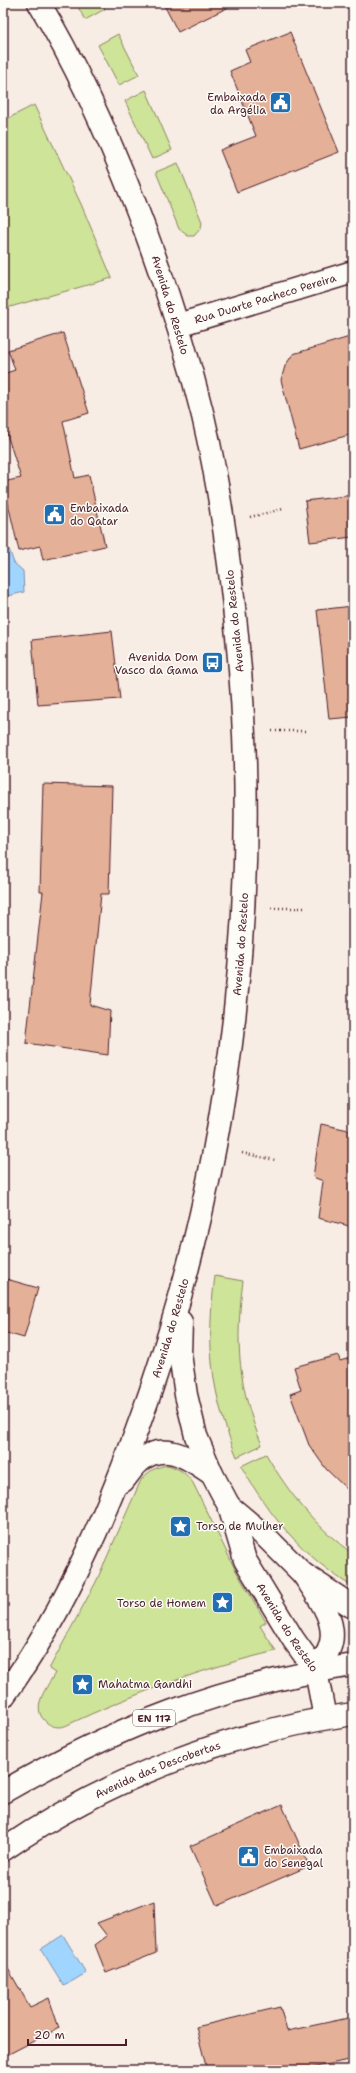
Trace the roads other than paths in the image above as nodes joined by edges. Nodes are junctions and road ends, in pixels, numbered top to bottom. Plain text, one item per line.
1 (39, 3) edge
2 (353, 272) edge
3 (178, 325) junction
4 (188, 1270) junction
5 (212, 1474) junction
6 (110, 1498) junction
7 (229, 1506) junction
8 (303, 1574) junction
9 (353, 1608) edge
10 (353, 1665) edge
11 (316, 1671) junction
12 (3, 1697) edge
13 (353, 1714) edge
14 (325, 1718) junction
15 (3, 1792) edge
16 (3, 1850) edge

1 - 3 street, Avenida do Restelo
2 - 3 street, Rua Duarte Pacheco Pereira
3 - 4 street, Avenida do Restelo
4 - 5 street, Avenida do Restelo
4 - 6 street, Avenida do Restelo
5 - 6 street, Avenida do Restelo
5 - 7 street, Avenida do Restelo
6 - 12 street, Avenida do Restelo
7 - 8 street, Avenida do Restelo
7 - 11 street, Avenida do Restelo
8 - 9 street, Avenida do Restelo
8 - 11 street, Avenida do Restelo
10 - 11 street, EN 117
11 - 14 street
11 - 15 street, EN 117
13 - 14 street
14 - 16 street, Avenida das Descobertas

